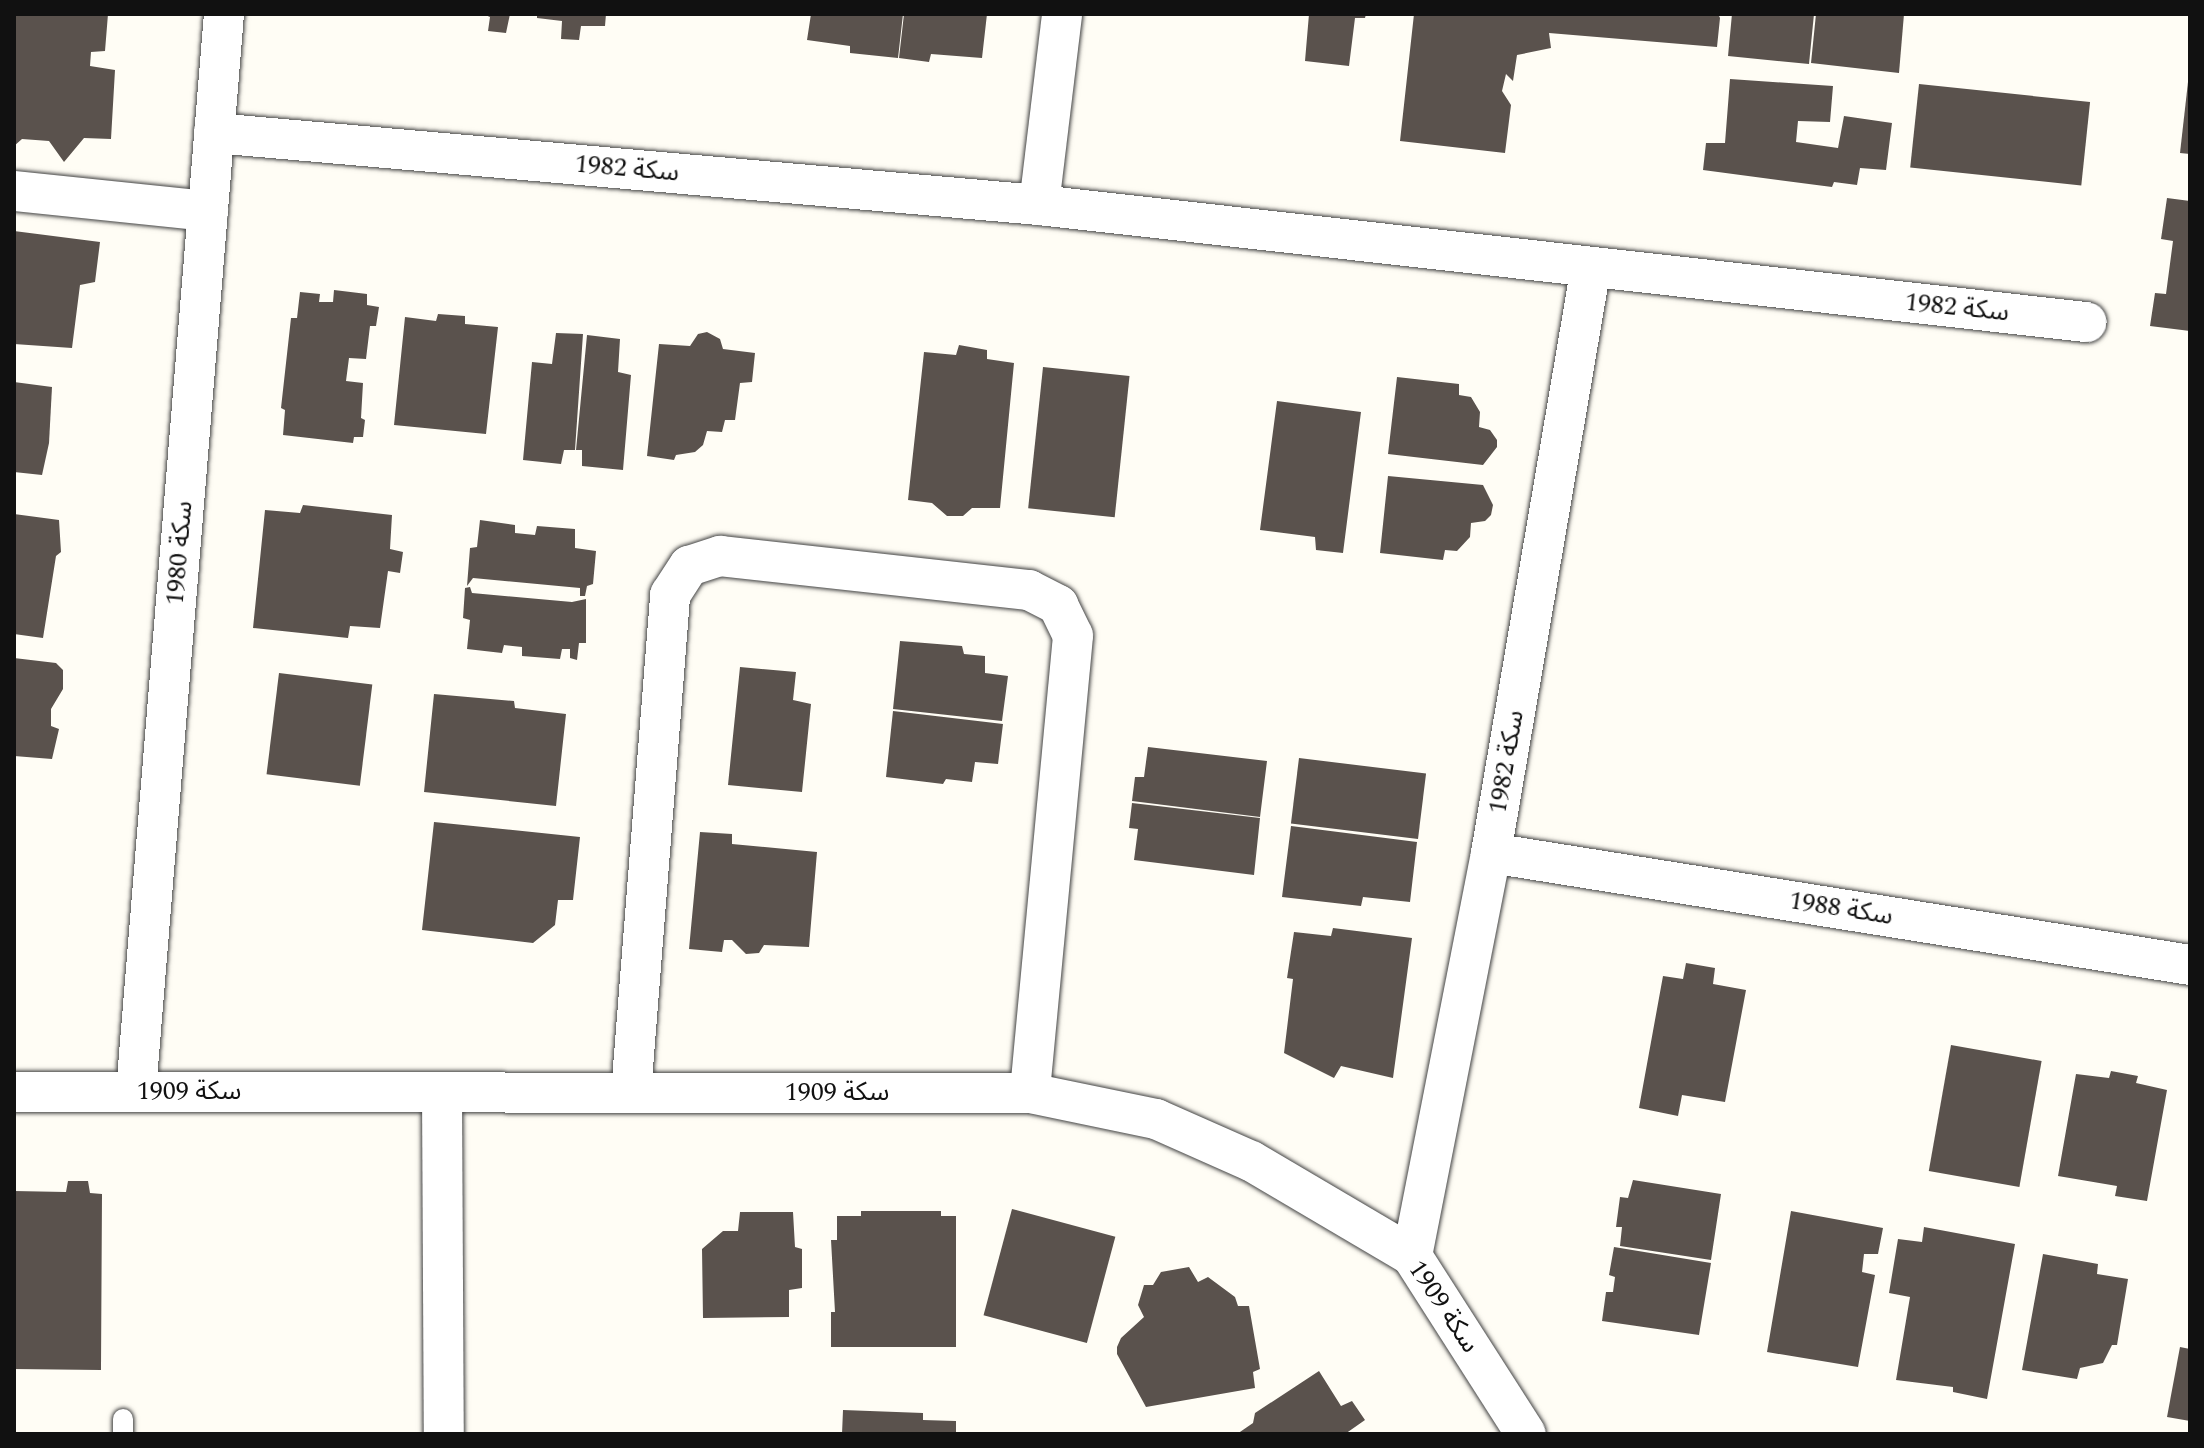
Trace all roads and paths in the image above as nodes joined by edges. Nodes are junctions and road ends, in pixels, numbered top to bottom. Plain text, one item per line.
1 (224, 14) edge
2 (1062, 14) edge
3 (214, 133) junction
4 (14, 191) edge
5 (1039, 205) junction
6 (208, 211) junction
7 (1591, 267) junction
8 (2086, 322) dead end
9 (1491, 853) junction
10 (2190, 965) edge
11 (136, 1091) junction
12 (14, 1092) edge
13 (442, 1093) junction
14 (631, 1093) junction
15 (1030, 1093) junction
16 (1412, 1256) junction
17 (444, 1434) edge
18 (1526, 1434) edge

1 - 3 street, سكة 1980
2 - 5 street
3 - 5 street, سكة 1982
3 - 6 street, سكة 1980
4 - 6 street
5 - 7 street, سكة 1982
6 - 11 street, سكة 1980
7 - 8 street, سكة 1982
7 - 9 street, سكة 1982
9 - 10 street, سكة 1988
9 - 16 street, سكة 1982
11 - 12 street, سكة 1909
11 - 13 street, سكة 1909
13 - 14 street, سكة 1909
13 - 17 street
14 - 15 street, سكة 1909
14 - 15 street
15 - 16 street, سكة 1909
16 - 18 street, سكة 1909

